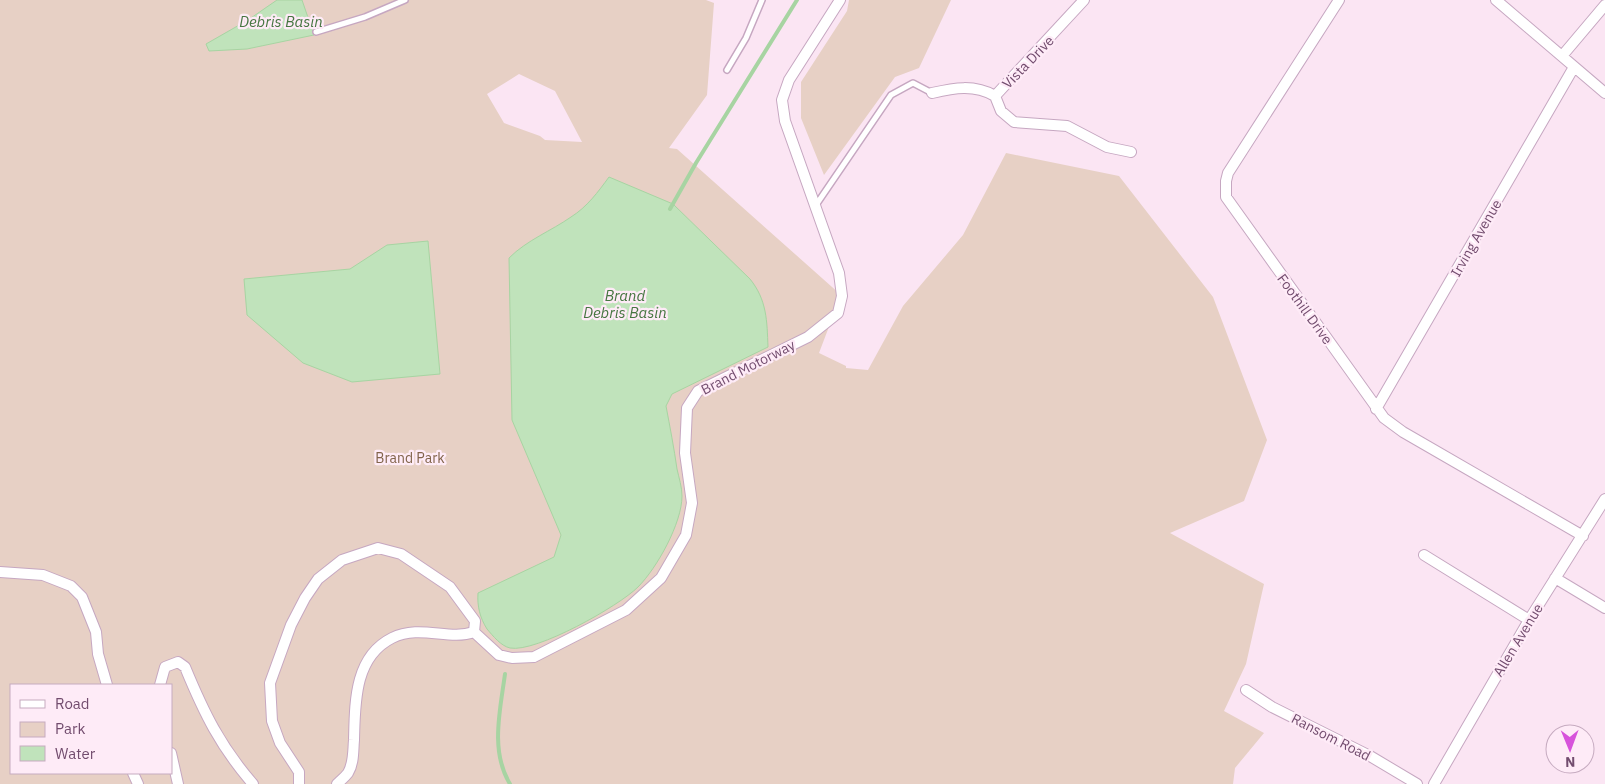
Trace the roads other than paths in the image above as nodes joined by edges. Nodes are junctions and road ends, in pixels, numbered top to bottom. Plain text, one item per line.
1 (405, 0) edge
2 (762, 0) edge
3 (840, 0) edge
4 (1084, 0) edge
5 (1340, 0) edge
6 (1496, 0) edge
7 (1605, 5) edge
8 (316, 32) dead end
9 (1562, 56) junction
10 (1574, 67) junction
11 (727, 70) dead end
12 (932, 93) joint
13 (1605, 93) edge
14 (995, 96) junction
15 (1131, 152) dead end
16 (816, 205) junction
17 (1376, 409) junction
18 (1605, 499) edge
19 (1583, 536) junction
20 (1424, 555) dead end
21 (0, 572) edge
22 (1556, 578) junction
23 (1605, 608) edge
24 (1529, 620) junction
25 (474, 632) junction
26 (107, 684) edge
27 (160, 684) edge
28 (1246, 690) dead end
29 (172, 757) edge
30 (178, 784) edge
31 (253, 784) edge
32 (299, 784) edge
33 (337, 784) edge
34 (1417, 784) edge
35 (1434, 784) edge

1 - 8 lane
2 - 11 lane
3 - 16 street, Brand Motorway
4 - 14 street, Vista Drive
5 - 17 street, Foothill Drive
6 - 9 street
7 - 9 street
9 - 10 street
10 - 13 street
10 - 17 street, Irving Avenue
12 - 14 street, Vista Drive
12 - 16 lane
14 - 15 street
16 - 25 street, Brand Motorway
17 - 19 street, Foothill Drive
18 - 19 street, Allen Avenue
19 - 22 street, Allen Avenue
20 - 24 street
21 - 26 street
22 - 23 street
22 - 24 street, Allen Avenue
24 - 35 street, Allen Avenue
25 - 32 street, Brand Motorway
25 - 33 street
27 - 31 street
28 - 34 street, Ransom Road
29 - 30 street

